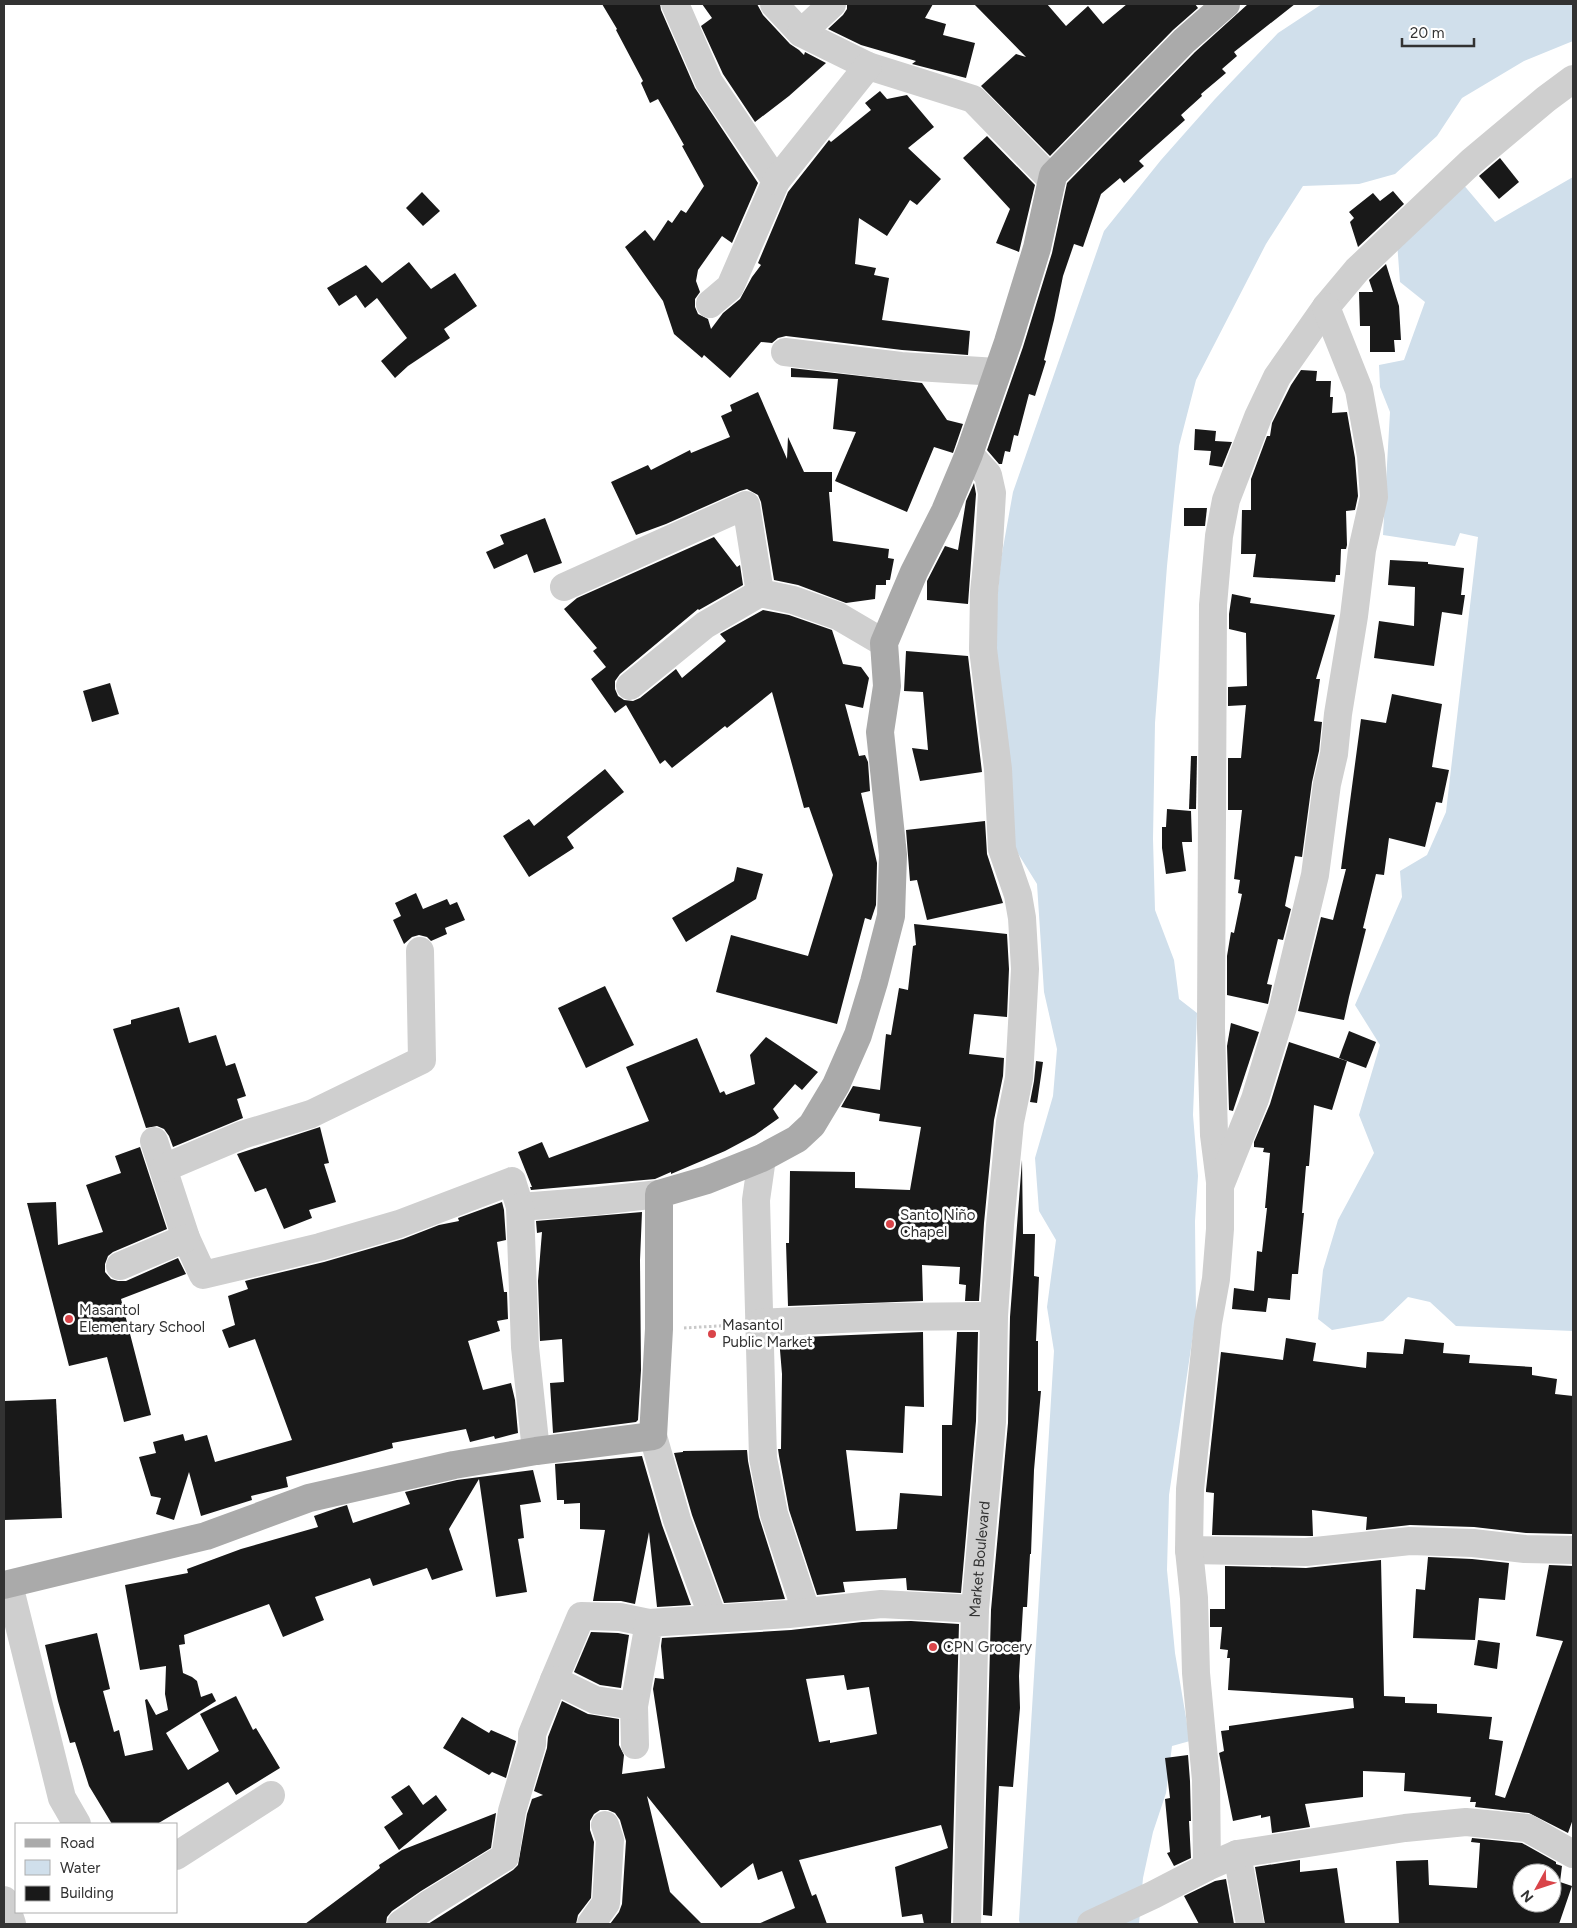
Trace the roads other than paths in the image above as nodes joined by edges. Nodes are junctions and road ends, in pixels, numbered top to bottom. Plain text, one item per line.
1 (675, 4) edge
2 (774, 4) edge
3 (832, 4) edge
4 (1226, 4) edge
5 (801, 33) junction
6 (868, 66) junction
7 (1573, 79) edge
8 (1052, 180) junction
9 (776, 181) junction
10 (710, 304) dead end
11 (1326, 307) junction
12 (785, 352) dead end
13 (997, 372) junction
14 (968, 454) junction
15 (564, 587) dead end
16 (760, 593) junction
17 (884, 643) junction
18 (630, 686) dead end
19 (420, 952) dead end
20 (154, 1141) dead end
21 (762, 1158) junction
22 (164, 1168) junction
23 (1220, 1186) junction
24 (659, 1194) junction
25 (520, 1207) junction
26 (186, 1238) junction
27 (120, 1266) dead end
28 (994, 1316) junction
29 (759, 1323) junction
30 (653, 1436) junction
31 (536, 1450) junction
32 (1189, 1550) junction
33 (1573, 1550) edge
34 (6, 1585) edge
35 (975, 1609) junction
36 (806, 1611) junction
37 (713, 1618) junction
38 (649, 1623) junction
39 (554, 1680) junction
40 (634, 1706) junction
41 (635, 1745) dead end
42 (271, 1795) dead end
43 (77, 1823) edge
44 (606, 1825) dead end
45 (1237, 1854) junction
46 (1573, 1854) edge
47 (178, 1855) edge
48 (1207, 1867) junction
49 (4, 1900) edge
50 (12, 1924) edge
51 (401, 1924) edge
52 (591, 1924) edge
53 (967, 1924) edge
54 (1091, 1924) edge
55 (1250, 1924) edge

1 - 9 street
2 - 5 street
3 - 5 street
4 - 8 main road
5 - 6 street
6 - 8 street
6 - 9 street
7 - 11 street
8 - 13 main road
9 - 10 street
11 - 23 street
11 - 23 street
12 - 13 street
13 - 14 main road
14 - 17 main road
14 - 28 street, Market Boulevard
15 - 16 street
16 - 17 street
16 - 18 street
17 - 21 main road
19 - 22 street
20 - 22 street
21 - 24 main road
21 - 29 street
22 - 26 street
23 - 32 street
24 - 25 street
24 - 30 main road
25 - 26 street
25 - 31 street
26 - 27 street
28 - 29 street
28 - 35 street, Market Boulevard
29 - 36 street
30 - 31 main road
30 - 37 street
31 - 34 main road
32 - 33 street
32 - 48 street
34 - 43 street
35 - 36 street
35 - 53 street, Market Boulevard
36 - 37 street
37 - 38 street
38 - 39 street
38 - 40 street
39 - 40 street
39 - 51 street
40 - 41 street
42 - 47 street
44 - 52 street
45 - 46 street
45 - 48 street
45 - 55 street
48 - 54 street
49 - 50 street

